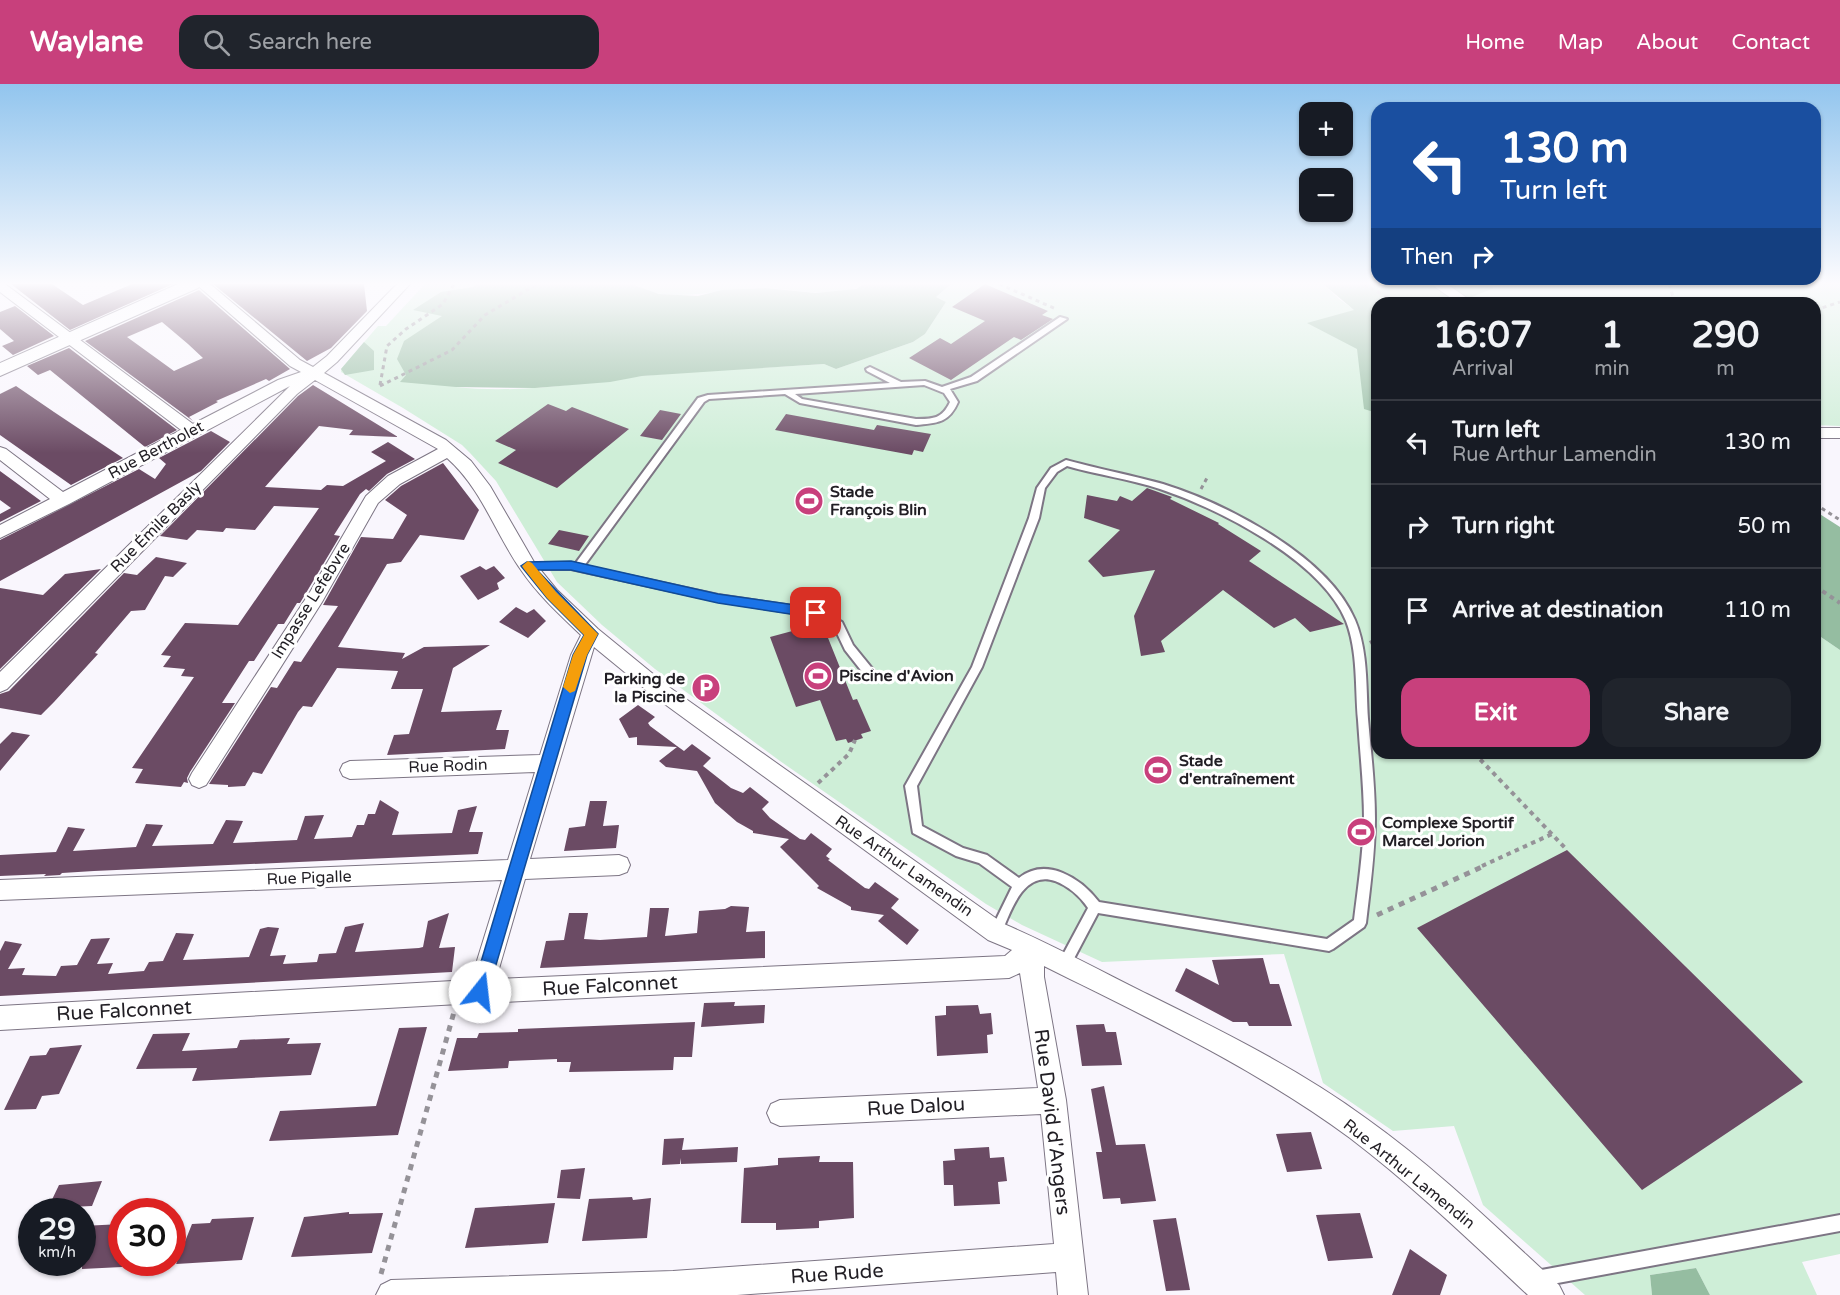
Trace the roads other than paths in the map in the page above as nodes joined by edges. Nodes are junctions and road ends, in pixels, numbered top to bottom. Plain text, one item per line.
1 (65, 341) edge
2 (74, 341) edge
3 (269, 341) edge
4 (350, 341) edge
5 (1031, 341) edge
6 (870, 369) dead end
7 (0, 370) edge
8 (314, 373) junction
9 (898, 384) junction
10 (943, 389) junction
11 (787, 392) junction
12 (192, 431) junction
13 (1821, 433) edge
14 (1840, 433) edge
15 (449, 450) junction
16 (0, 453) edge
17 (63, 500) junction
18 (0, 532) edge
19 (527, 566) junction
20 (578, 567) junction
21 (591, 634) junction
22 (872, 675) dead end
23 (0, 684) edge
24 (547, 763) junction
25 (350, 770) dead end
26 (199, 779) dead end
27 (619, 865) dead end
28 (514, 870) junction
29 (1020, 886) junction
30 (0, 890) edge
31 (1095, 907) junction
32 (996, 932) junction
33 (1033, 948) junction
34 (1064, 964) junction
35 (470, 992) junction
36 (3, 1023) edge
37 (1053, 1100) junction
38 (780, 1113) dead end
39 (1840, 1223) edge
40 (1068, 1256) junction
41 (1532, 1280) junction
42 (672, 1290) edge
43 (391, 1292) edge
44 (1073, 1295) edge
45 (1550, 1295) edge

1 - 7 street
2 - 12 street
3 - 8 street, Rue Arthur Lamendin
4 - 8 street, Rue Émile Basly
5 - 10 lane
6 - 9 lane
8 - 12 street, Rue Bertholet
8 - 15 street, Rue Arthur Lamendin
8 - 23 street, Rue Émile Basly
9 - 10 lane
9 - 11 lane
10 - 11 lane
11 - 20 lane
12 - 17 street, Rue Bertholet
13 - 14 street
15 - 19 street, Rue Arthur Lamendin
15 - 26 street, Impasse Lefebvre
16 - 17 street
17 - 18 street, Rue Bertholet
19 - 20 lane
19 - 21 street, Rue Arthur Lamendin
20 - 22 lane
21 - 24 street
21 - 32 street, Rue Arthur Lamendin
24 - 25 street, Rue Rodin
24 - 28 street
27 - 28 street, Rue Pigalle
28 - 30 street, Rue Pigalle
28 - 35 street
29 - 31 lane
29 - 31 lane
29 - 32 lane
31 - 34 lane
32 - 33 street, Rue Arthur Lamendin
33 - 34 street, Rue Arthur Lamendin
33 - 35 street, Rue Falconnet
33 - 37 street, Rue David d'Angers
34 - 41 street, Rue Arthur Lamendin
35 - 36 street, Rue Falconnet
37 - 38 street, Rue Dalou
37 - 40 street, Rue David d'Angers
39 - 41 lane
40 - 42 street, Rue Rude
40 - 44 street, Rue David d'Angers
41 - 45 street, Rue Arthur Lamendin
42 - 43 street, Rue Rude

